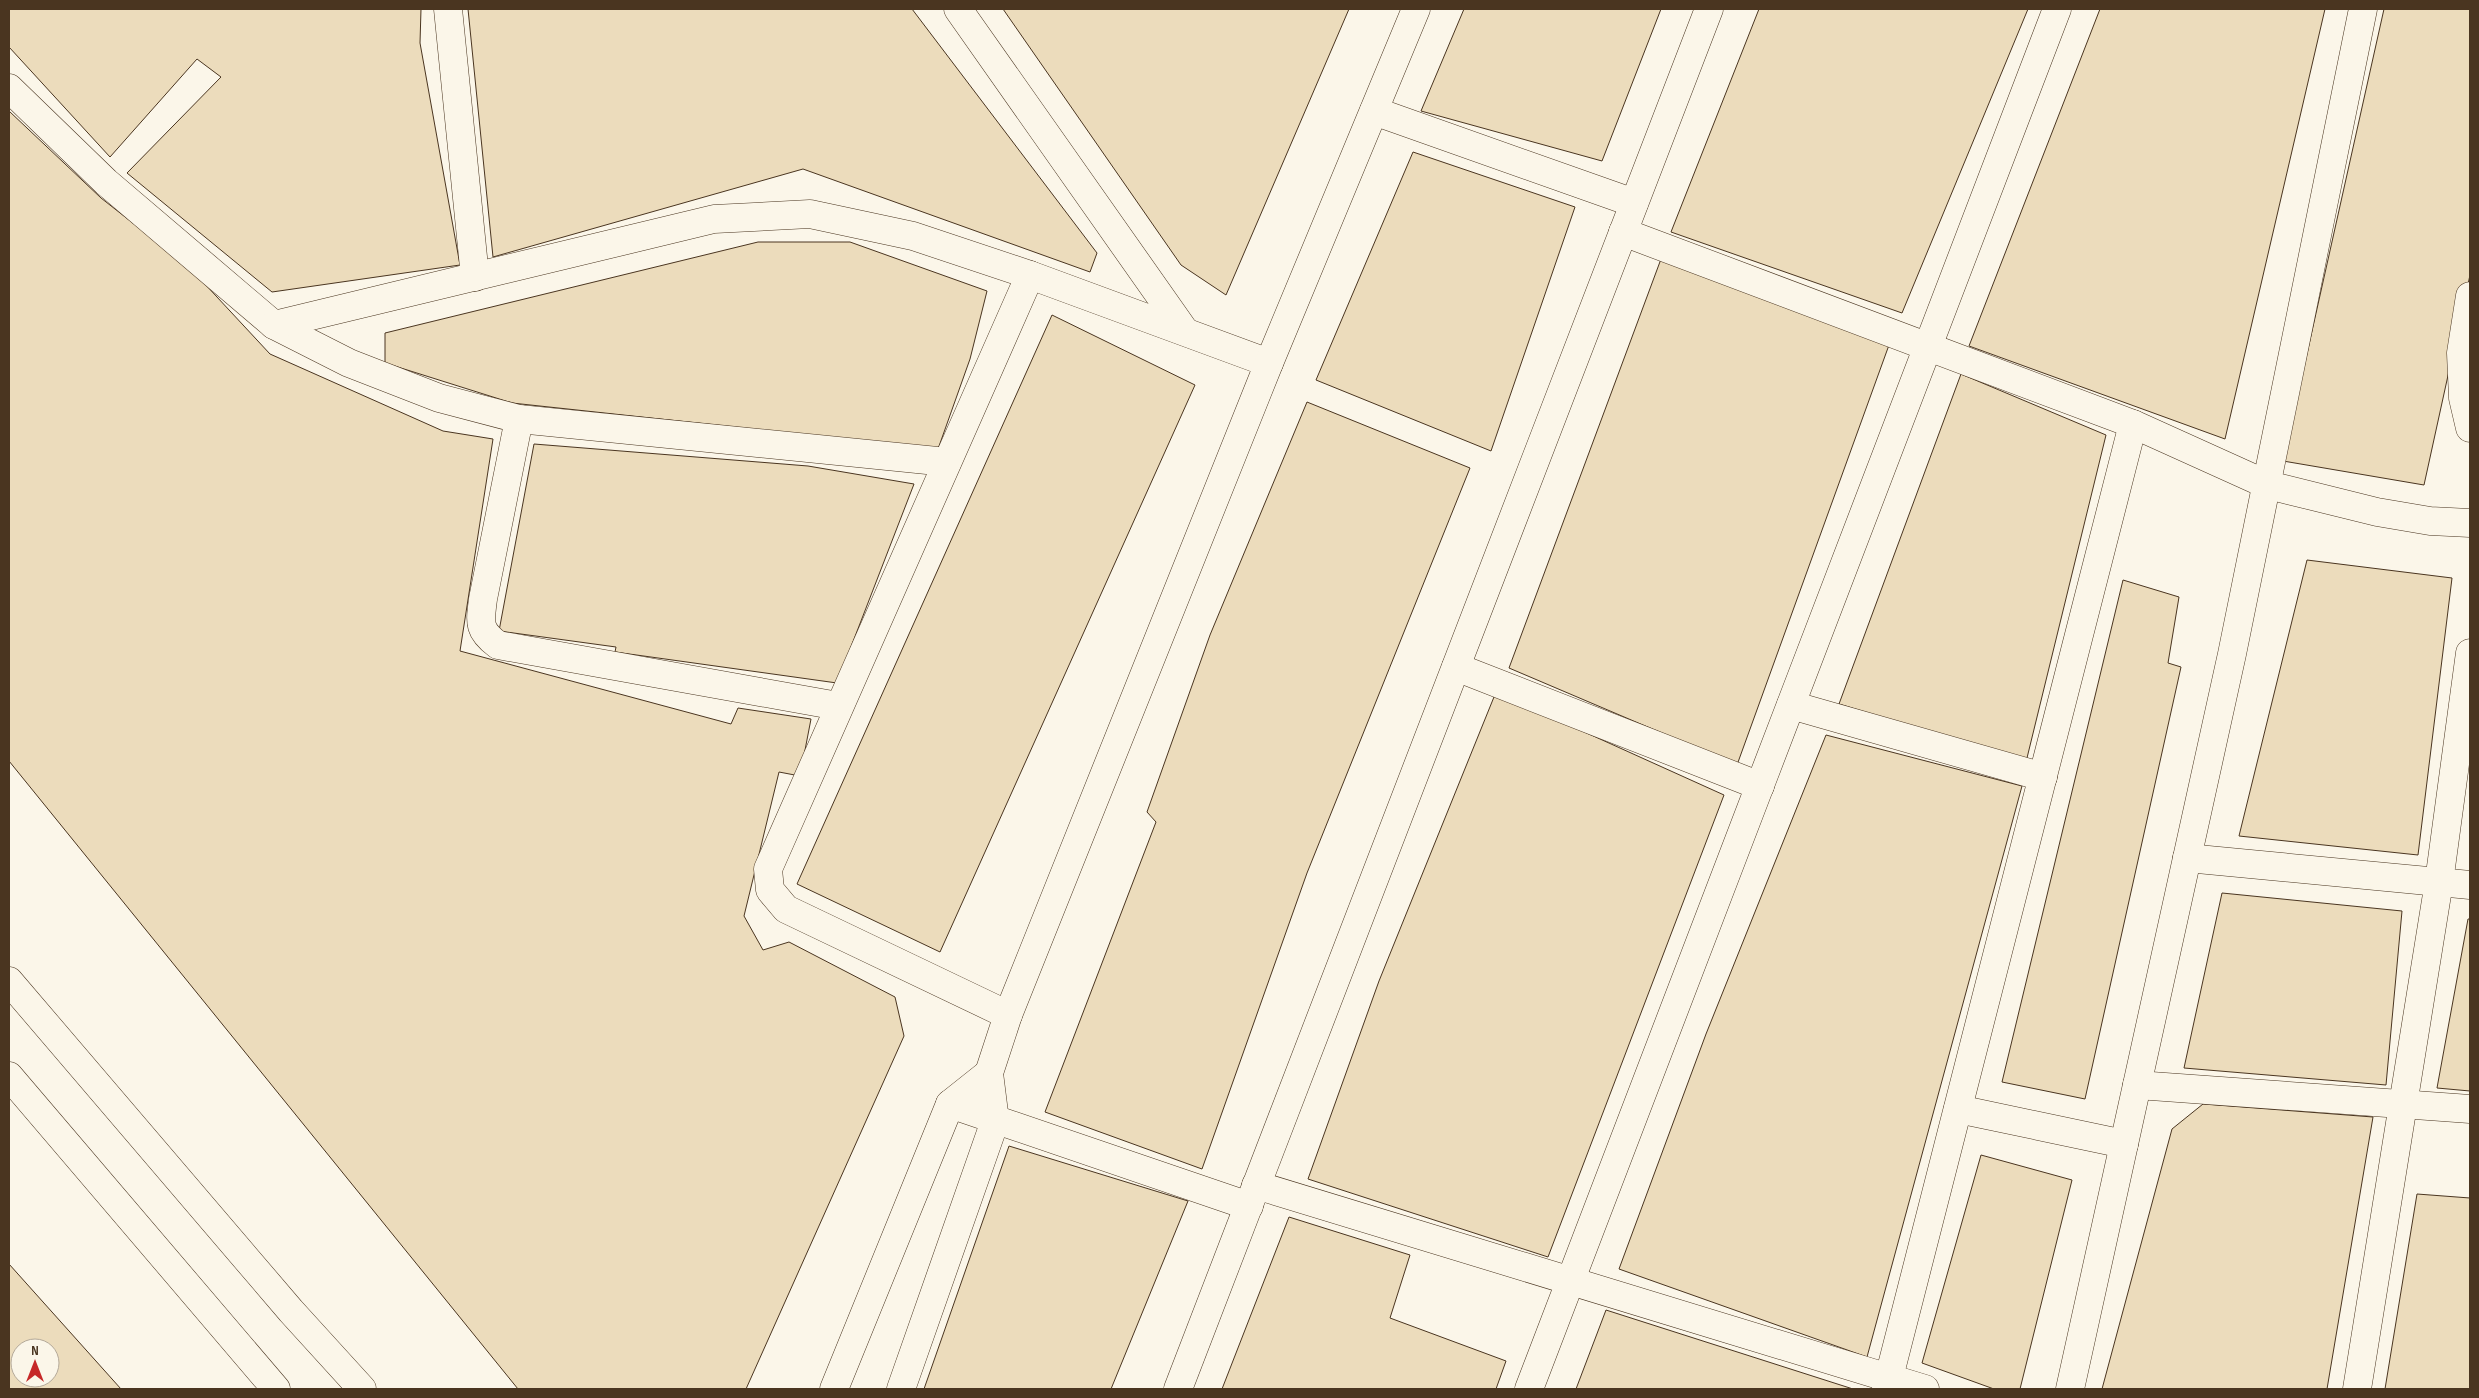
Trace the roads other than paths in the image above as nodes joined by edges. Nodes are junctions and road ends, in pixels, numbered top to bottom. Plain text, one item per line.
1 (448, 9) edge
2 (958, 9) edge
3 (1416, 9) edge
4 (1709, 9) edge
5 (2057, 9) edge
6 (2363, 9) edge
7 (9, 88) edge
8 (1374, 111) junction
9 (1634, 203) junction
10 (1623, 232) junction
11 (1030, 275) junction
12 (475, 278) junction
13 (2470, 296) edge
14 (274, 325) junction
15 (1184, 330) junction
16 (1928, 346) junction
17 (1269, 363) junction
18 (520, 419) junction
19 (2133, 424) junction
20 (2470, 428) edge
21 (948, 462) junction
22 (2268, 485) junction
23 (2470, 523) edge
24 (2470, 653) edge
25 (1456, 667) junction
26 (1790, 705) junction
27 (838, 706) junction
28 (2043, 777) junction
29 (1760, 786) junction
30 (2186, 858) junction
31 (2439, 882) junction
32 (2470, 885) edge
33 (9, 981) edge
34 (1008, 1015) junction
35 (989, 1073) junction
36 (9, 1076) edge
37 (2137, 1084) junction
38 (2404, 1103) junction
39 (950, 1104) junction
40 (1958, 1109) junction
41 (2470, 1109) edge
42 (995, 1121) junction
43 (2124, 1144) junction
44 (1252, 1196) junction
45 (1570, 1283) junction
46 (1888, 1384) edge
47 (276, 1389) edge
48 (362, 1389) edge
49 (834, 1389) edge
50 (901, 1389) edge
51 (1178, 1389) edge
52 (1529, 1389) edge
53 (1925, 1389) edge
54 (2070, 1389) edge
55 (2357, 1389) edge

1 - 12 street
2 - 15 street
3 - 8 street
4 - 9 street
5 - 16 street
6 - 22 street
7 - 14 street
8 - 9 street
8 - 17 street
9 - 10 street
10 - 16 street
10 - 25 street
11 - 12 street
11 - 15 street
11 - 21 street
12 - 14 street
13 - 20 street
14 - 18 street
15 - 17 street
16 - 19 street
16 - 26 street
17 - 34 street
18 - 21 street
18 - 27 street
19 - 22 street
19 - 28 street
21 - 27 street
22 - 23 street
22 - 30 street
24 - 31 street
25 - 29 street
25 - 44 street
26 - 28 street
26 - 29 street
27 - 34 street
28 - 40 street
29 - 45 street
30 - 31 street
30 - 37 street
31 - 32 street
31 - 38 street
33 - 48 street
34 - 35 street
35 - 39 street
35 - 42 street
36 - 47 street
37 - 38 street
37 - 43 street
38 - 41 street
38 - 55 street
39 - 42 street
39 - 49 street
40 - 43 street
40 - 46 street
42 - 44 street
42 - 50 street
43 - 54 street
44 - 45 street
44 - 51 street
45 - 46 street
45 - 52 street
46 - 53 street

